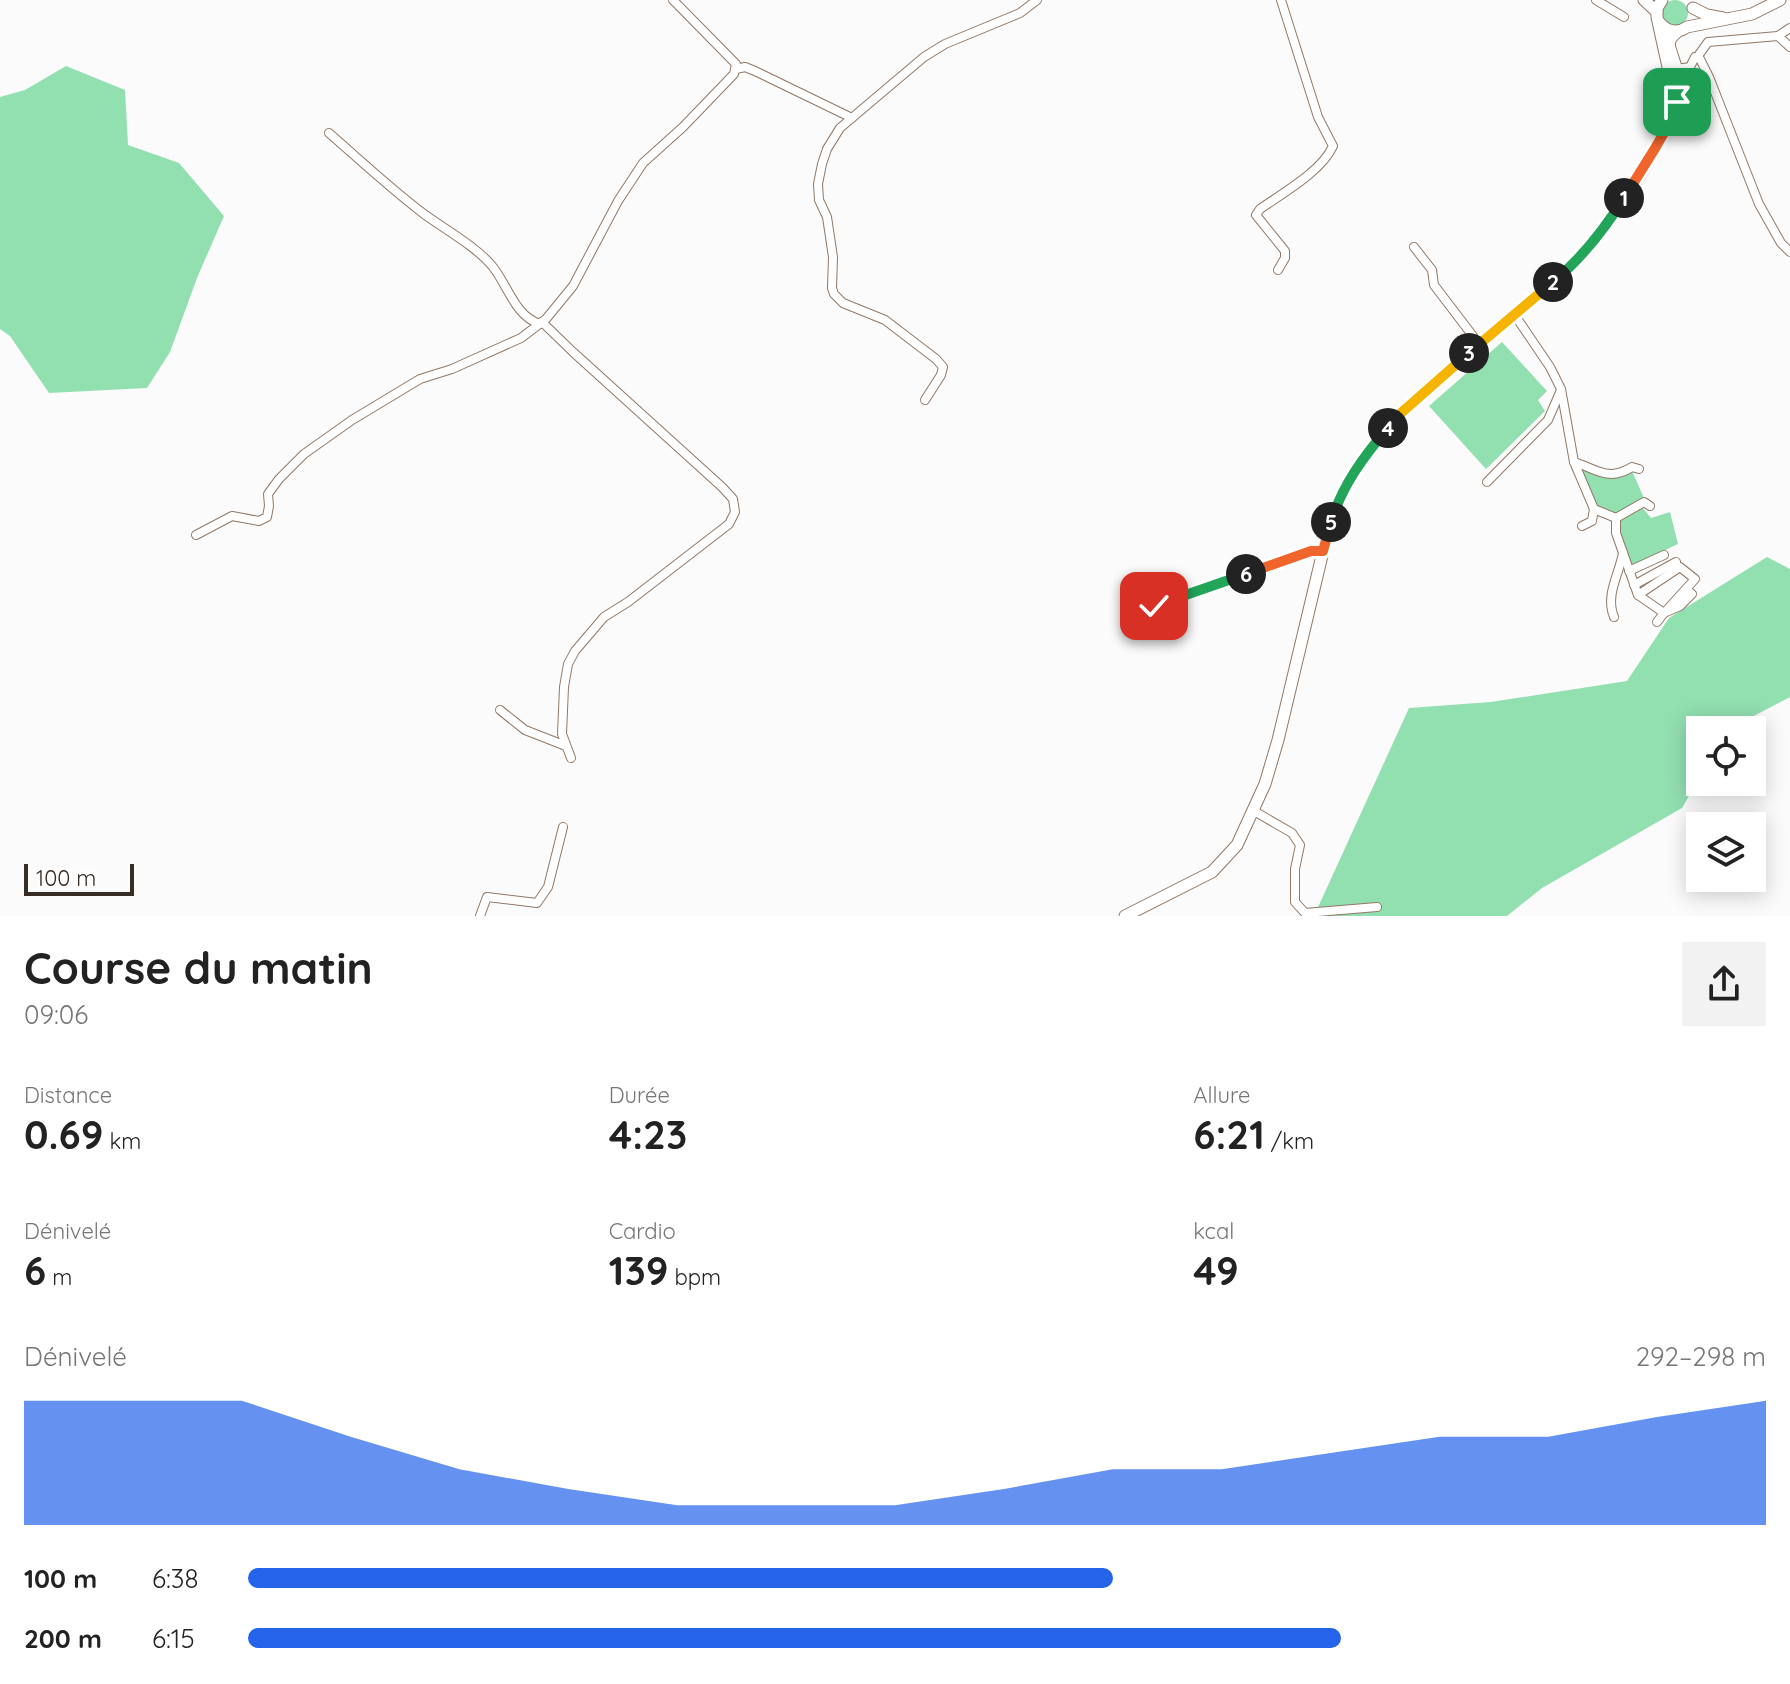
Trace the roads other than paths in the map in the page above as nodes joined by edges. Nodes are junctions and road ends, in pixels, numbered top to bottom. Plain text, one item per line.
1 (673, 0) edge
2 (1037, 0) edge
3 (1281, 0) edge
4 (1596, 0) edge
5 (1644, 0) edge
6 (1662, 0) edge
7 (1780, 0) edge
8 (1690, 4) edge
9 (1624, 17) dead end
10 (1658, 17) junction
11 (1729, 20) junction
12 (1790, 28) edge
13 (1682, 29) junction
14 (1778, 36) junction
15 (1790, 47) edge
16 (1664, 53) junction
17 (1698, 56) junction
18 (736, 69) junction
19 (1677, 69) junction
20 (1672, 112) junction
21 (852, 118) junction
22 (329, 133) dead end
23 (1414, 247) dead end
24 (1790, 252) edge
25 (1278, 270) dead end
26 (1514, 314) junction
27 (541, 323) junction
28 (1479, 344) junction
29 (1561, 389) junction
30 (925, 400) dead end
31 (1574, 462) junction
32 (1639, 469) dead end
33 (1487, 482) dead end
34 (1650, 506) dead end
35 (1594, 509) junction
36 (1616, 518) junction
37 (1582, 526) dead end
38 (196, 535) dead end
39 (1323, 551) junction
40 (1623, 553) junction
41 (1664, 555) dead end
42 (1676, 562) dead end
43 (1629, 571) junction
44 (1634, 585) junction
45 (1638, 595) junction
46 (1154, 606) dead end
47 (1664, 613) junction
48 (1614, 617) dead end
49 (1657, 622) dead end
50 (500, 710) dead end
51 (566, 746) junction
52 (571, 758) dead end
53 (1254, 811) junction
54 (563, 827) dead end
55 (1296, 903) junction
56 (1377, 907) dead end
57 (480, 916) edge
58 (1125, 916) edge
59 (1297, 916) edge

1 - 18 street
2 - 21 street
3 - 25 street
4 - 9 street
5 - 10 main road
6 - 10 main road
7 - 11 main road
8 - 11 main road
8 - 13 main road
10 - 13 main road
10 - 16 main road
11 - 13 main road
12 - 14 street
13 - 19 main road
14 - 15 street
14 - 17 street
16 - 19 street
16 - 20 main road
17 - 19 street
17 - 24 street
18 - 21 street
18 - 27 street
19 - 20 main road
20 - 26 main road
21 - 30 street
22 - 27 street
23 - 28 street
26 - 28 main road
26 - 29 street
27 - 38 street
27 - 51 street
28 - 39 main road
29 - 31 street
29 - 33 street
31 - 32 street
31 - 35 street
34 - 36 street
35 - 36 street
35 - 37 street
36 - 40 street
39 - 46 street
39 - 53 main road
40 - 43 street
40 - 48 street
41 - 43 street
42 - 44 street
43 - 44 street
44 - 45 street
45 - 47 street
45 - 47 street
47 - 49 street
50 - 51 street
51 - 52 street
53 - 55 street
53 - 58 main road
54 - 57 street
55 - 56 street
55 - 59 street

